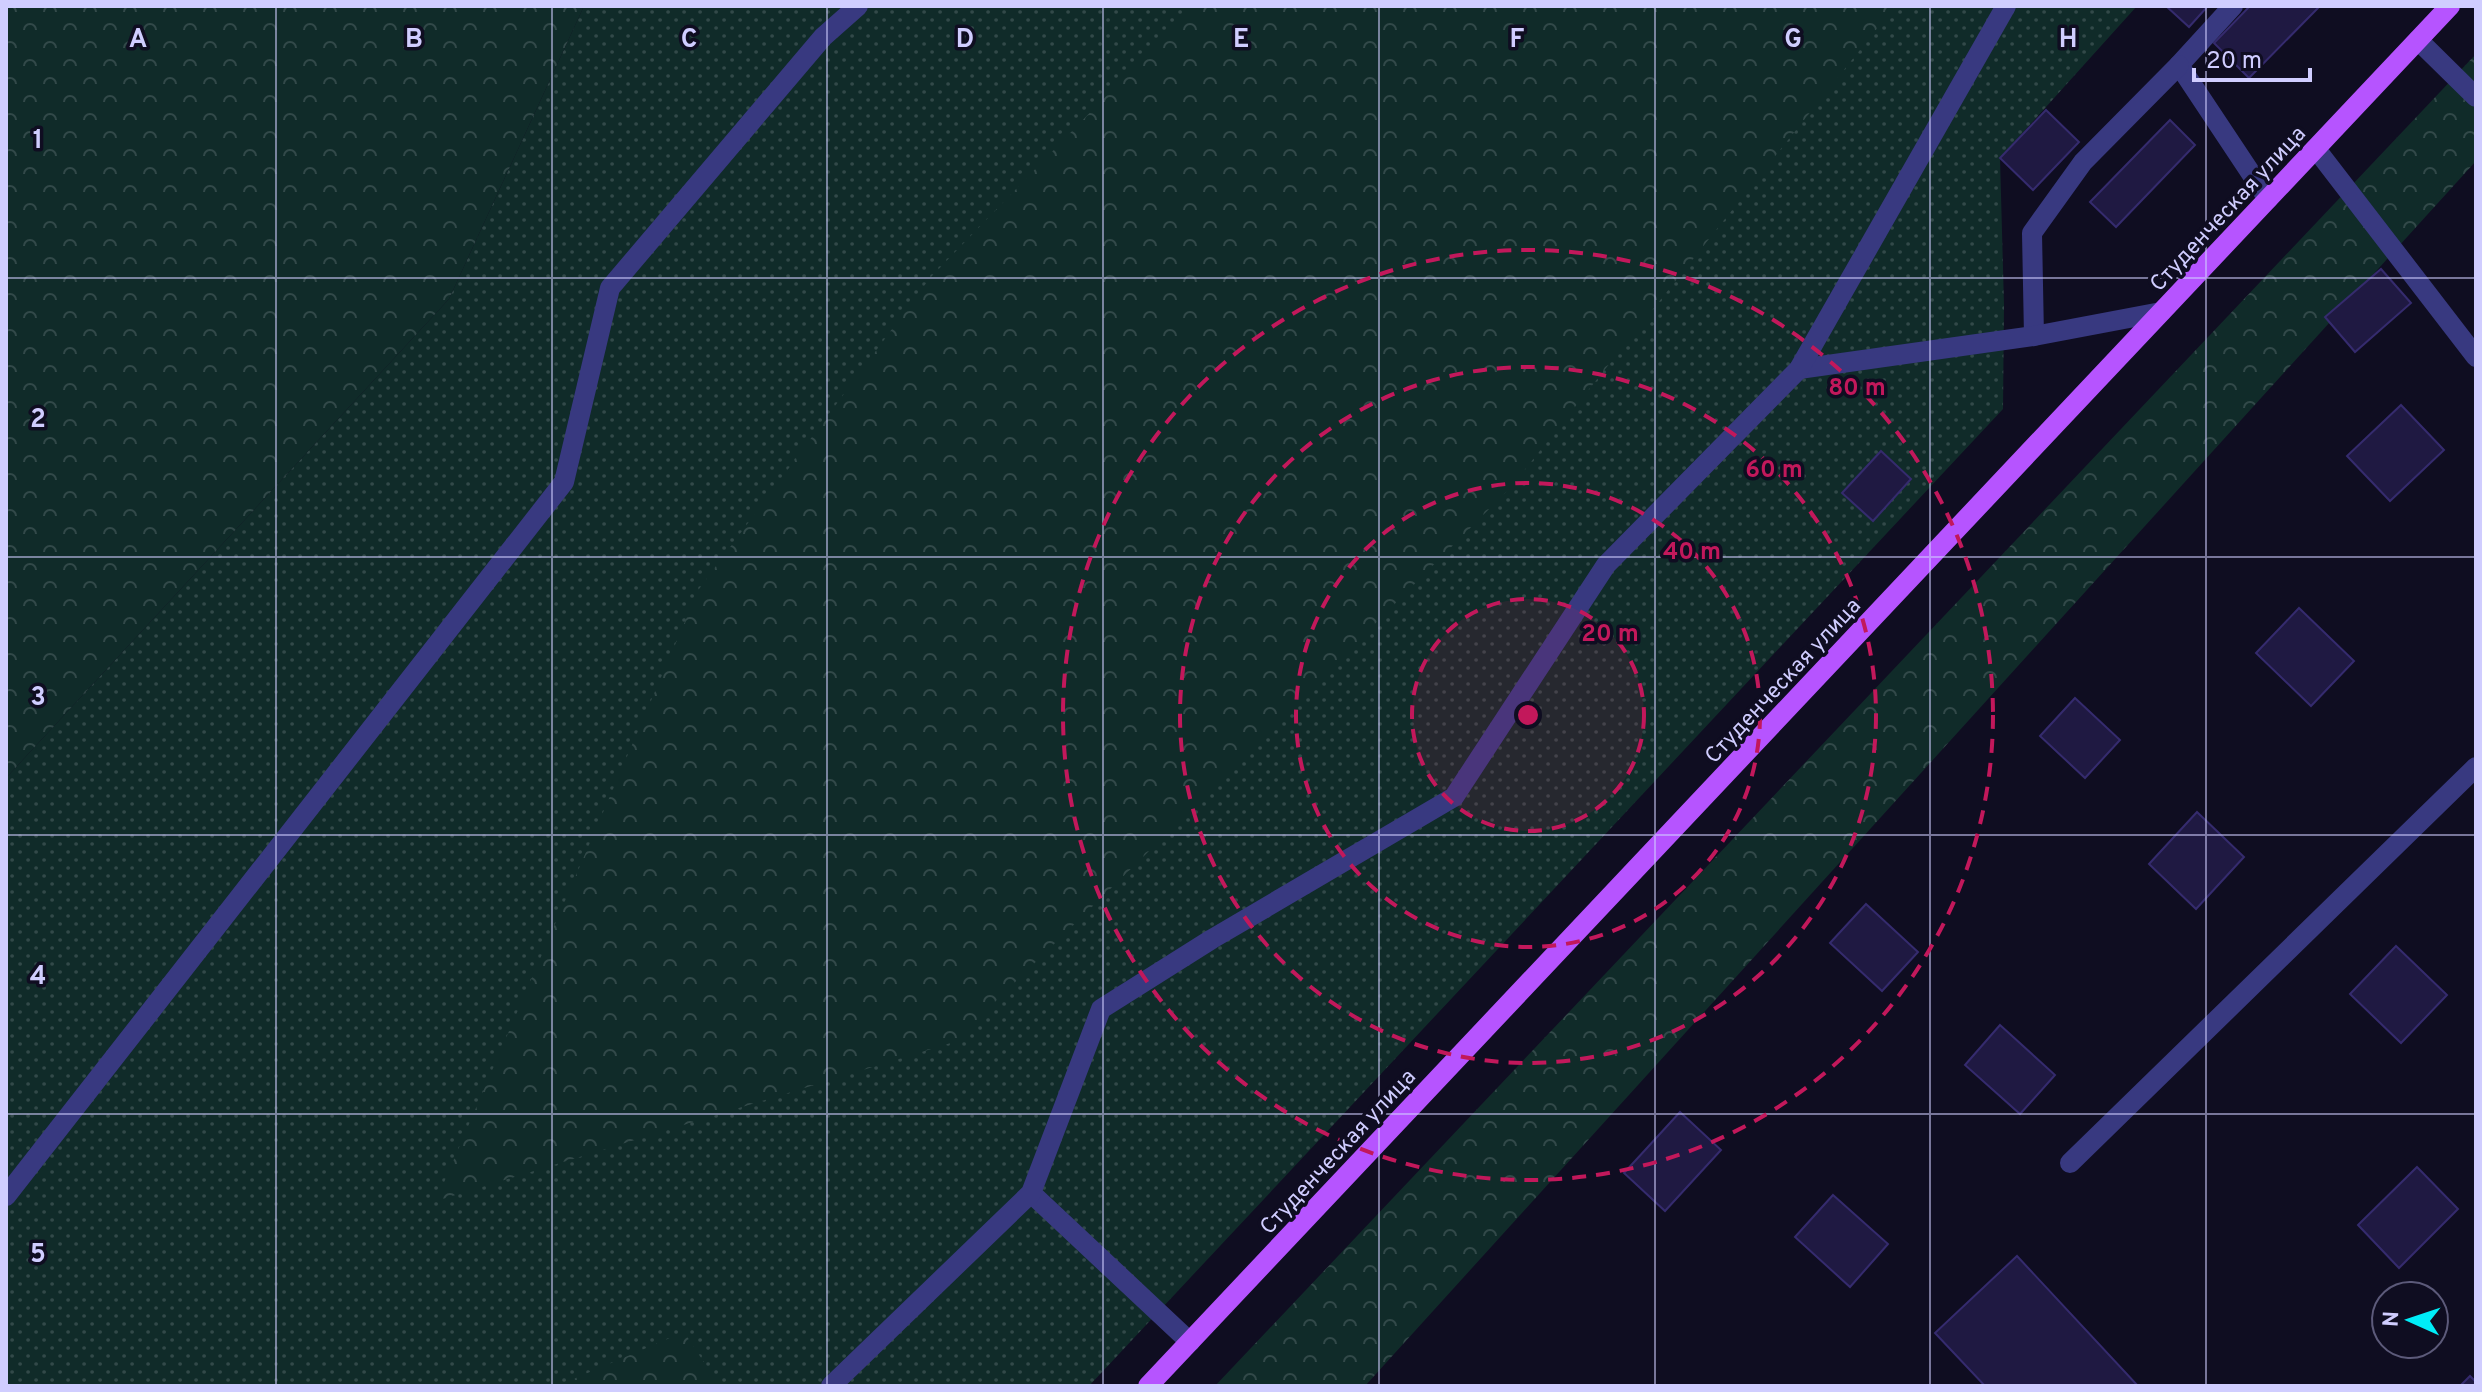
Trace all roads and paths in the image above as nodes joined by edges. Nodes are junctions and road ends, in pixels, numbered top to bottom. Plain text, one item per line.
1 (858, 6) edge
2 (2006, 6) edge
3 (2233, 6) edge
4 (2450, 6) edge
5 (2418, 40) junction
6 (2179, 65) junction
7 (2476, 97) edge
8 (2316, 149) junction
9 (2268, 199) junction
10 (2161, 312) junction
11 (2034, 336) junction
12 (2476, 357) edge
13 (1799, 369) junction
14 (2476, 767) edge
15 (2070, 1163) dead end
16 (1031, 1193) junction
17 (6, 1196) edge
18 (1190, 1342) junction
19 (831, 1386) edge
20 (1148, 1386) edge

1 - 17 lane
2 - 13 lane
3 - 6 lane
4 - 5 main road, Студенческая улица
5 - 7 lane
5 - 8 main road, Студенческая улица
6 - 9 lane
6 - 11 lane
8 - 9 main road, Студенческая улица
8 - 12 lane
9 - 10 main road, Студенческая улица
10 - 11 lane
10 - 18 main road, Студенческая улица
11 - 13 lane
13 - 16 lane
14 - 15 lane
16 - 18 lane
16 - 19 lane
18 - 20 main road, Студенческая улица

